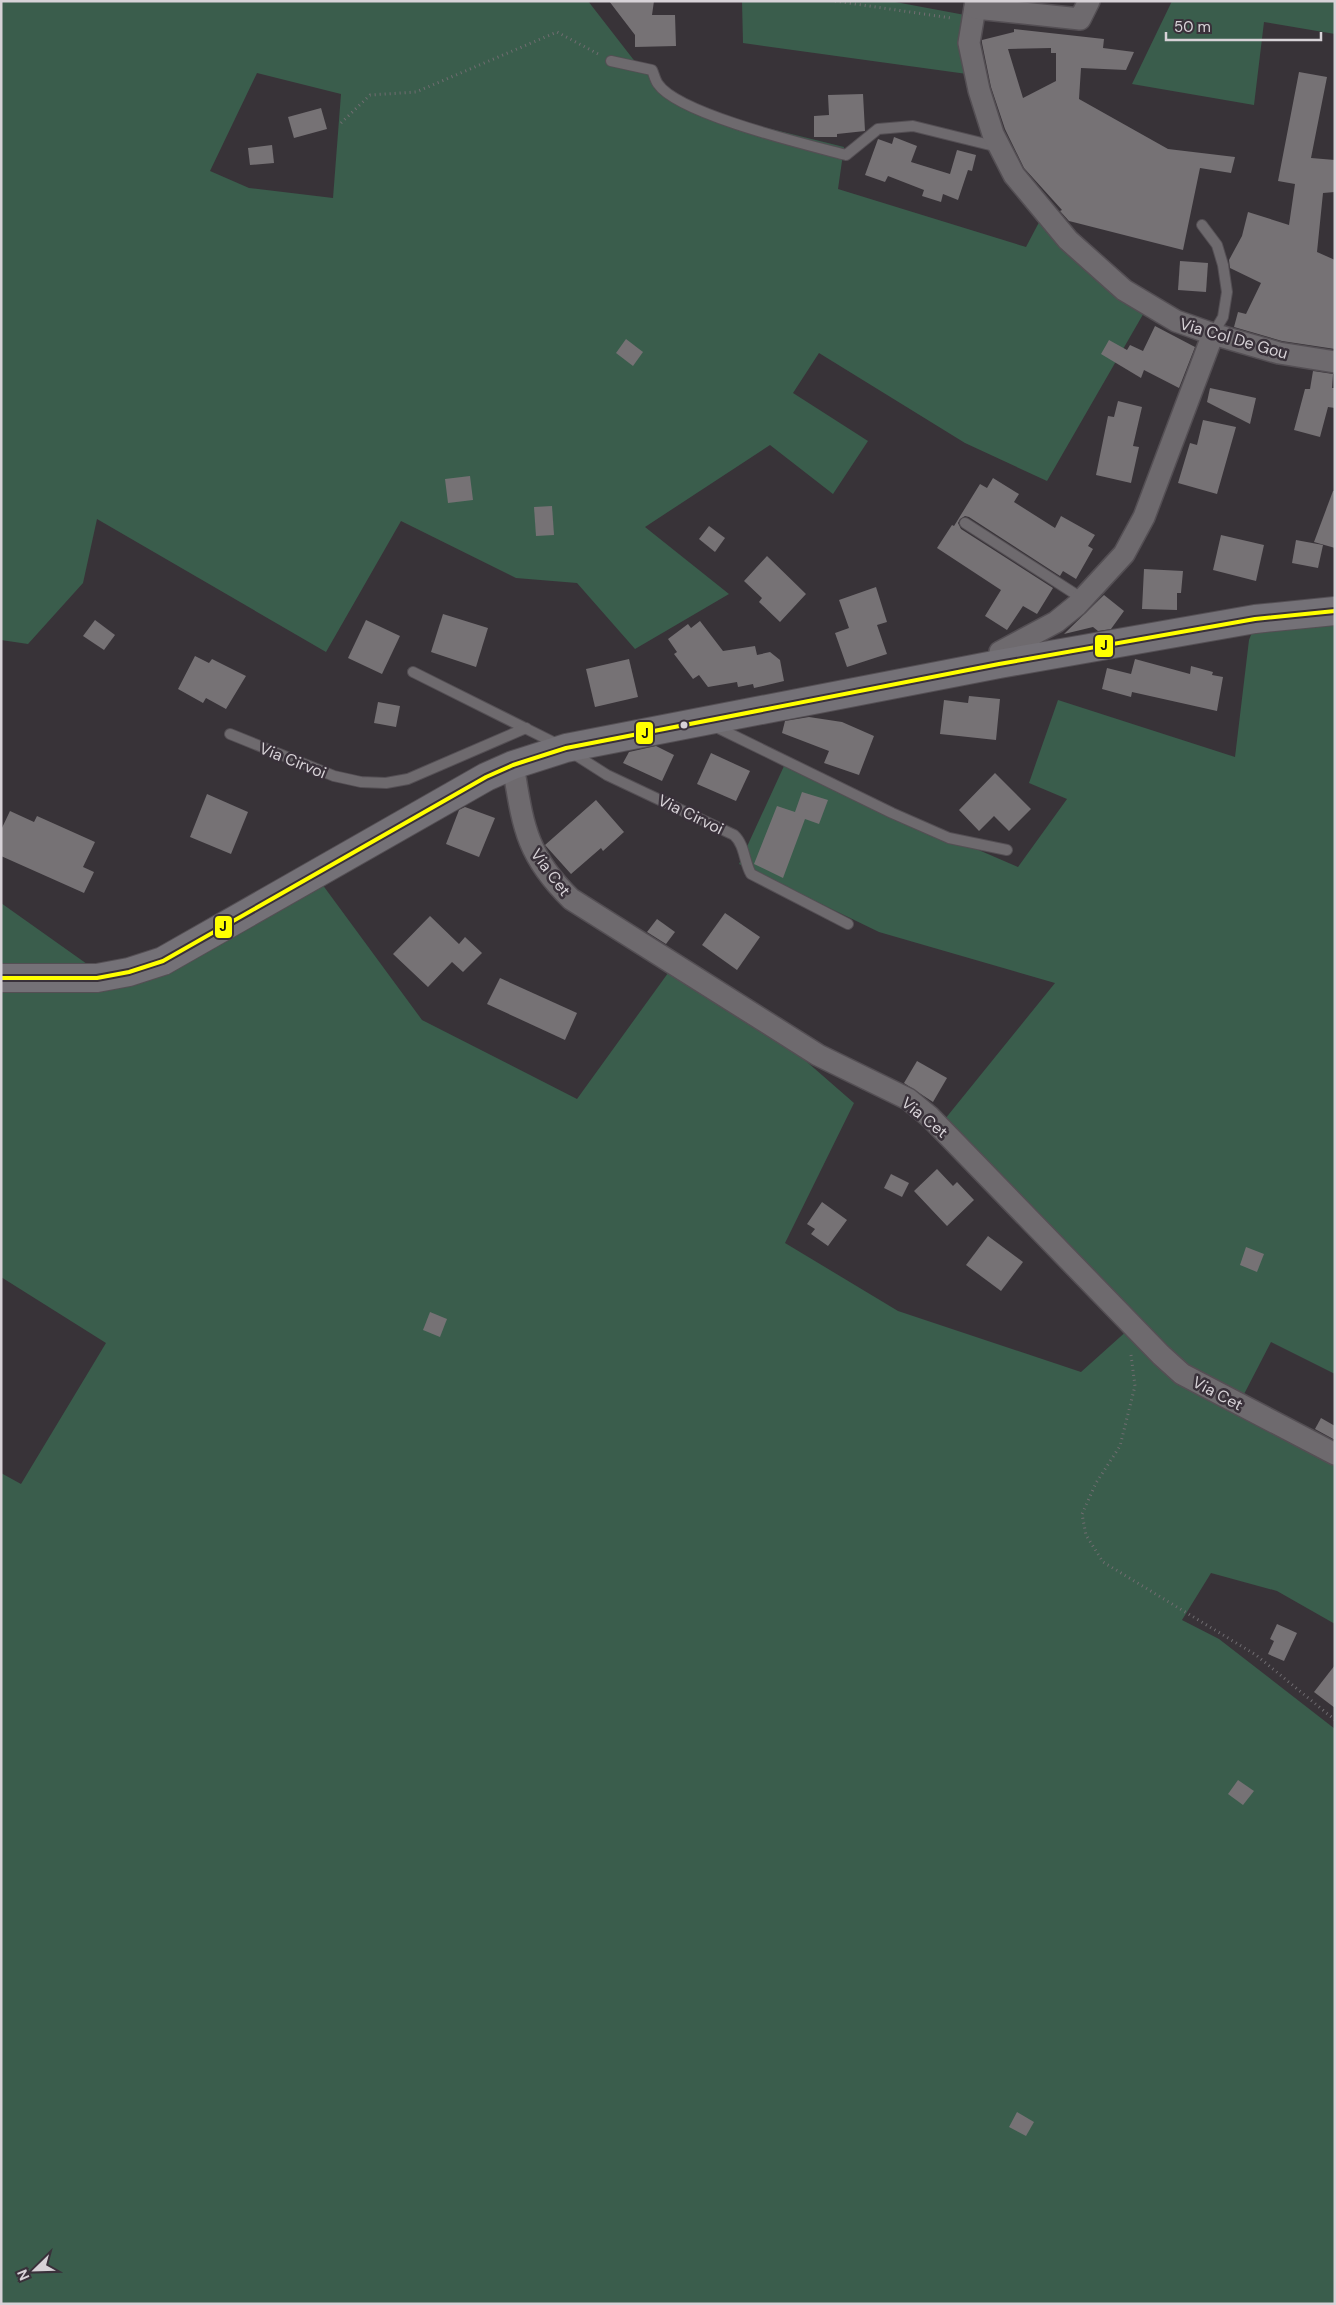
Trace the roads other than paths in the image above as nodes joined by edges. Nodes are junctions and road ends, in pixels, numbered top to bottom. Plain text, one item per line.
1 (1089, 1) edge
2 (976, 5) edge
3 (611, 61) road end
4 (999, 147) junction
5 (1202, 225) dead end
6 (1213, 334) junction
7 (1335, 362) edge
8 (965, 523) dead end
9 (1083, 598) junction
10 (1335, 611) edge
11 (999, 664) junction
12 (413, 672) dead end
13 (704, 721) junction
14 (526, 728) junction
15 (230, 734) dead end
16 (566, 748) junction
17 (513, 764) junction
18 (1007, 850) dead end
19 (848, 924) dead end
20 (1, 978) edge
21 (1335, 1454) edge

1 - 2 street
2 - 4 street, Via Col De Gou
3 - 4 lane
4 - 6 street, Via Col De Gou
5 - 6 lane
6 - 7 street, Via Col De Gou
6 - 9 street
8 - 9 lane
9 - 11 street
10 - 11 street
11 - 13 street
12 - 14 lane, Via Cirvoi
13 - 16 street
13 - 18 lane
14 - 15 lane, Via Cirvoi
14 - 16 lane, Via Cirvoi
16 - 17 street
16 - 19 lane, Via Cirvoi
17 - 20 street
17 - 21 street, Via Cet

